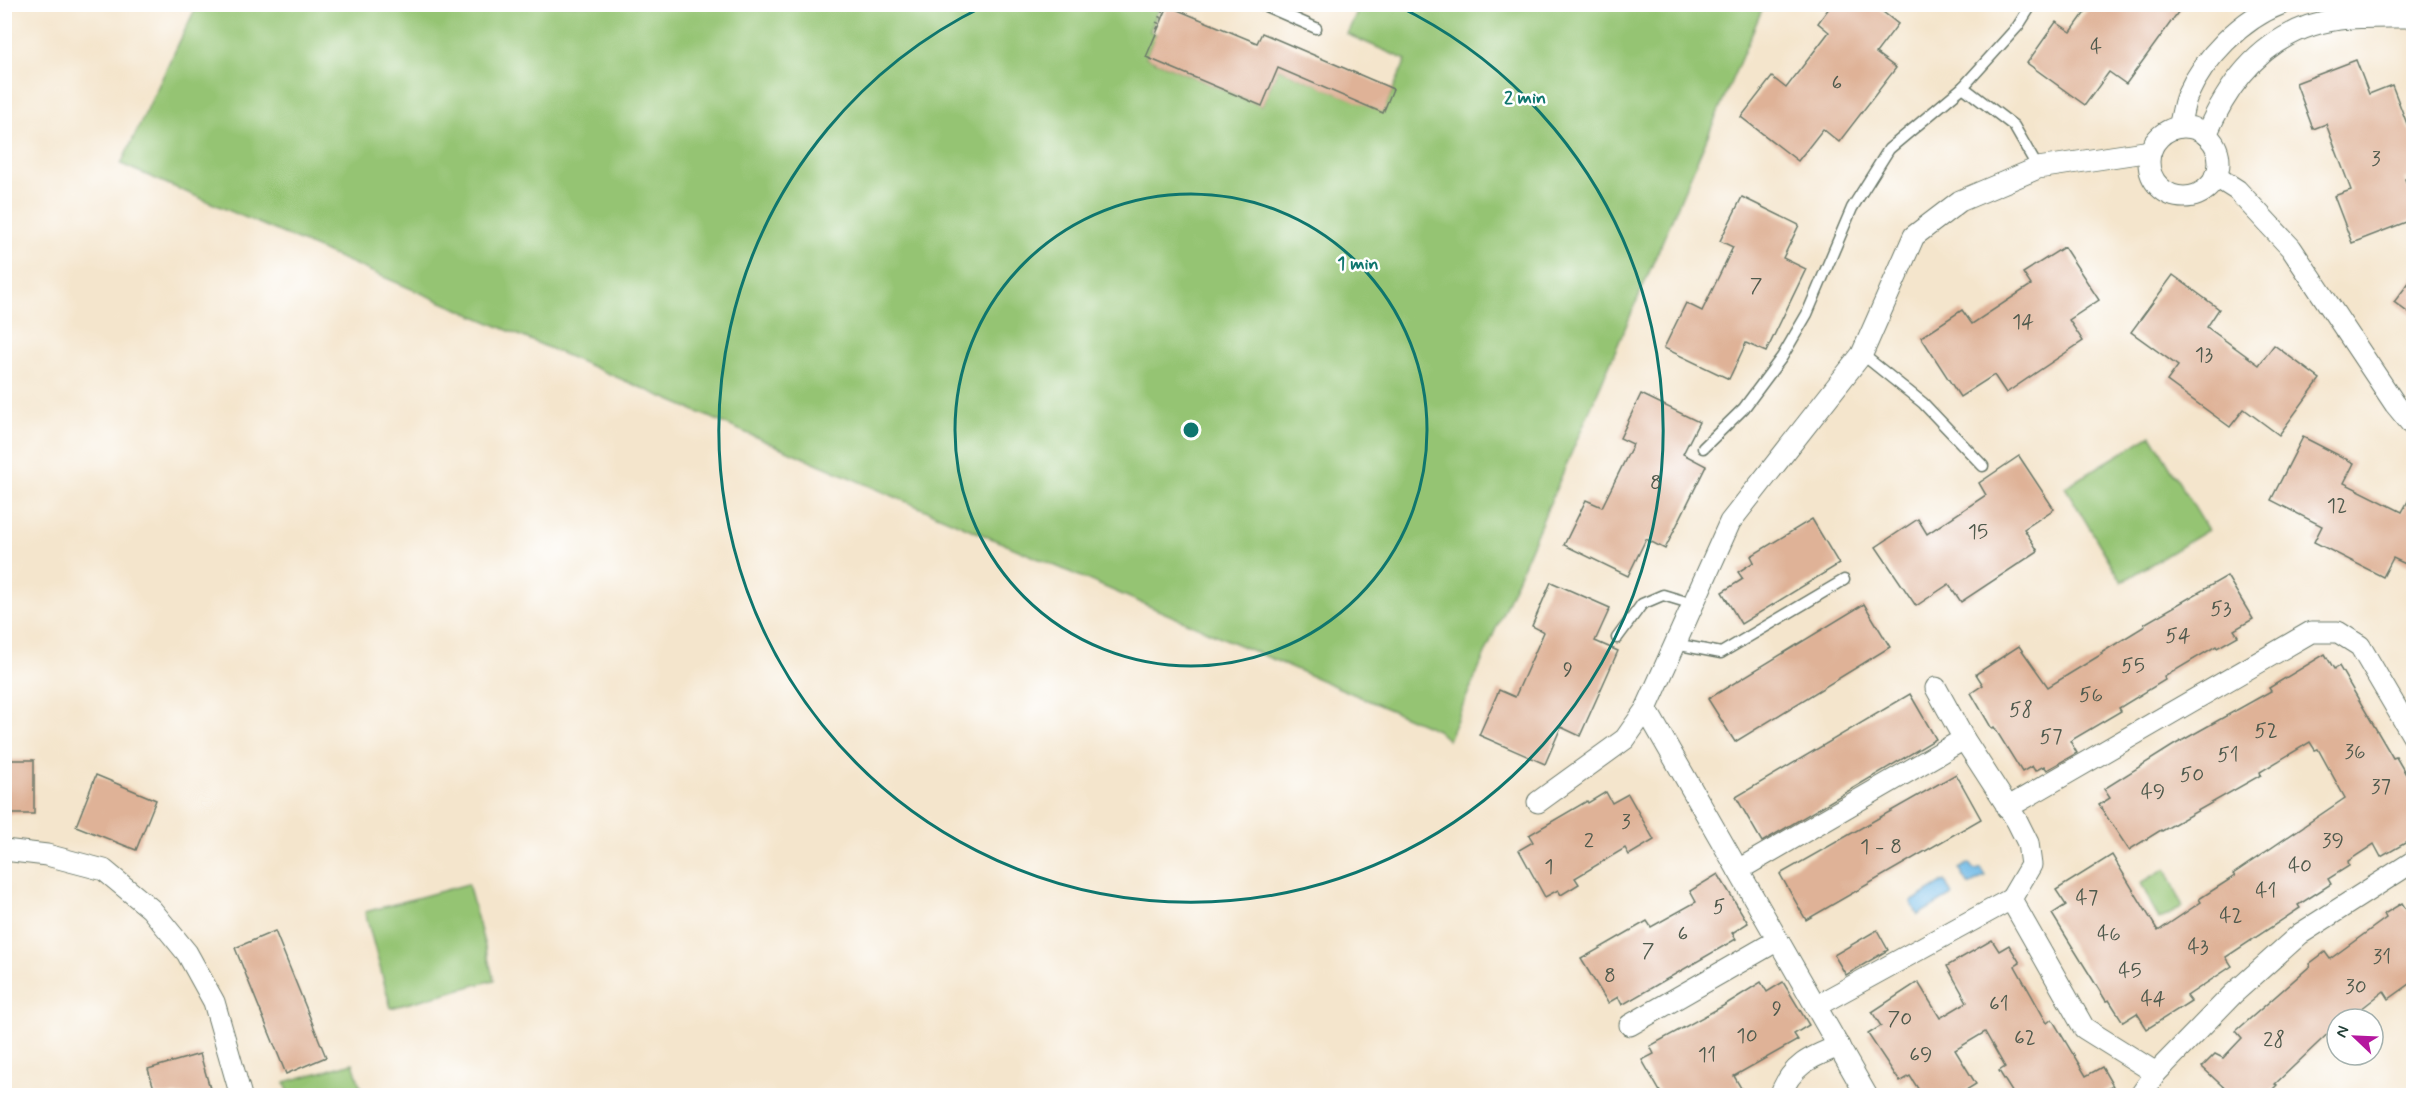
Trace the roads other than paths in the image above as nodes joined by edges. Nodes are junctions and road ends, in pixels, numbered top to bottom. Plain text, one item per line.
1 (1261, 4) edge
2 (2032, 4) edge
3 (2281, 4) edge
4 (2414, 17) edge
5 (1316, 27) dead end
6 (1963, 87) junction
7 (2179, 127) junction
8 (2206, 135) junction
9 (2151, 151) junction
10 (2038, 168) junction
11 (2215, 176) junction
12 (1862, 354) junction
13 (2414, 427) edge
14 (1703, 448) dead end
15 (1983, 466) dead end
16 (1844, 580) dead end
17 (1693, 604) junction
18 (1617, 638) dead end
19 (1675, 644) junction
20 (1936, 688) dead end
21 (1646, 709) junction
22 (2414, 738) edge
23 (1964, 739) junction
24 (1538, 802) dead end
25 (2007, 808) junction
26 (4, 850) edge
27 (2414, 861) edge
28 (1738, 870) junction
29 (2011, 900) junction
30 (1778, 940) junction
31 (1816, 1006) junction
32 (1630, 1025) dead end
33 (1839, 1047) junction
34 (2156, 1073) junction
35 (241, 1095) edge
36 (1780, 1095) edge
37 (1867, 1095) edge
38 (2140, 1095) edge

1 - 5 lane
2 - 6 lane
3 - 7 street
4 - 8 street
6 - 10 lane
6 - 14 lane
7 - 8 street
7 - 9 street
8 - 11 street
9 - 10 street
9 - 11 street
10 - 12 street
11 - 13 street
12 - 15 lane
12 - 17 street
16 - 19 lane
17 - 18 lane
17 - 19 street
19 - 21 street
20 - 23 street
21 - 24 street
21 - 28 street
22 - 25 street
23 - 25 street
23 - 28 street
25 - 29 street
26 - 35 street
27 - 34 street
28 - 30 street
29 - 31 street
29 - 34 street
30 - 31 street
30 - 32 street
31 - 33 street
33 - 36 street
33 - 37 street
34 - 38 street

